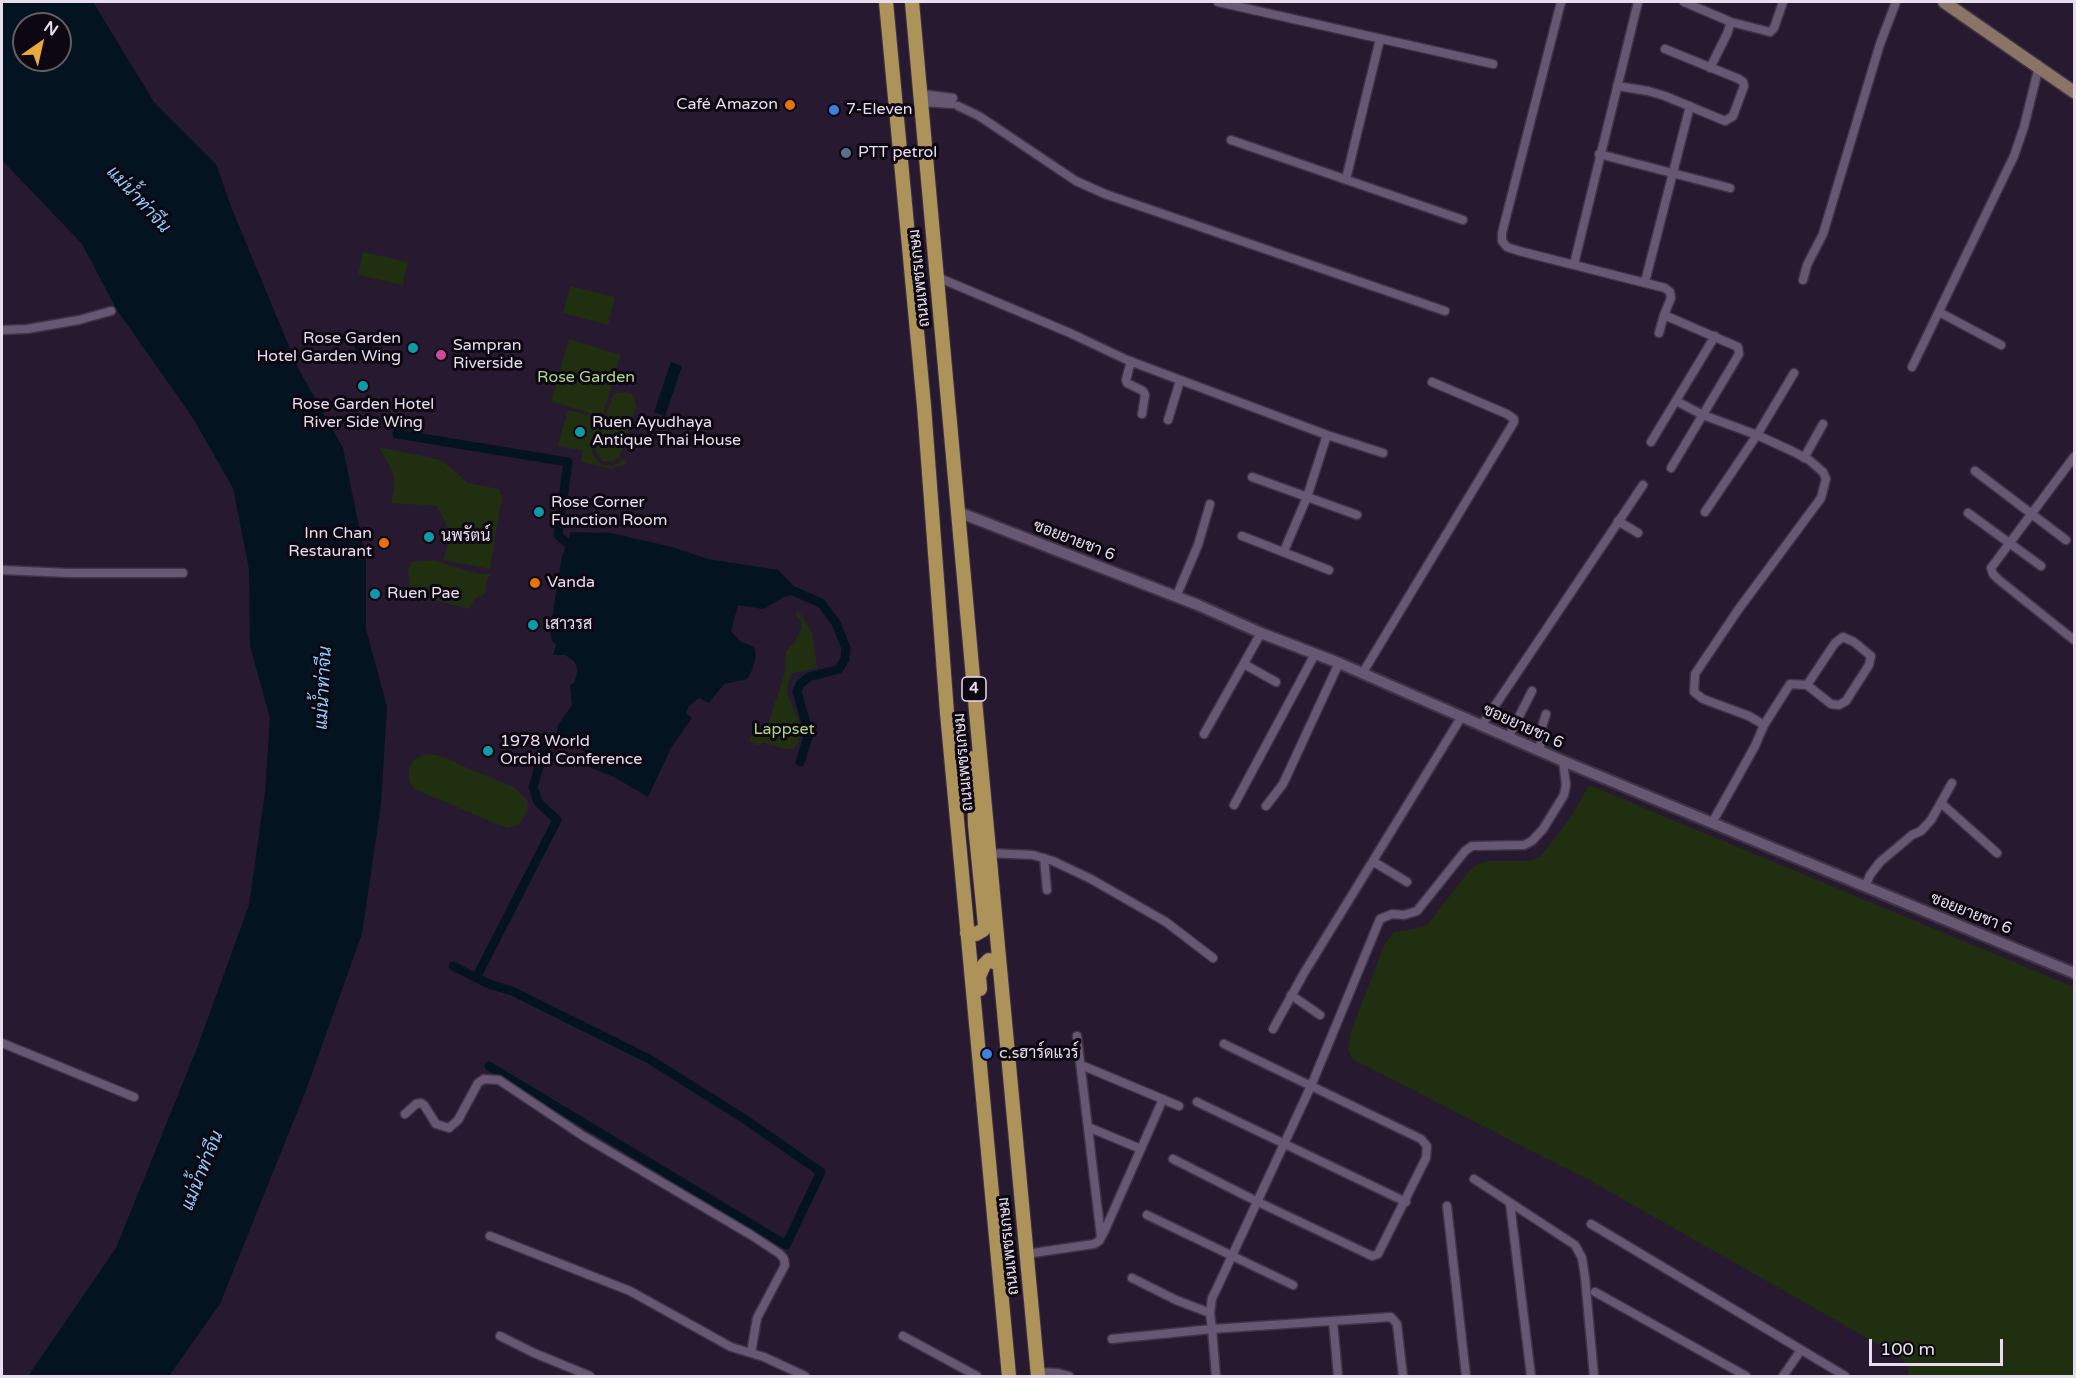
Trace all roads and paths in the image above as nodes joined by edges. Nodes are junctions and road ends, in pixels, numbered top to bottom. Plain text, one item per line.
1 (886, 2) edge
2 (912, 2) edge
3 (1218, 2) edge
4 (1561, 2) edge
5 (1638, 2) edge
6 (1684, 2) edge
7 (1783, 2) edge
8 (1896, 2) edge
9 (1944, 2) edge
10 (1731, 22) junction
11 (1380, 39) junction
12 (1665, 49) dead end
13 (1493, 64) dead end
14 (2039, 66) junction
15 (1710, 68) junction
16 (1617, 86) junction
17 (2074, 88) edge
18 (922, 98) junction
19 (1690, 106) junction
20 (1231, 140) dead end
21 (1599, 154) junction
22 (1674, 174) junction
23 (1346, 179) junction
24 (1730, 188) dead end
25 (1462, 220) dead end
26 (1574, 264) junction
27 (937, 277) junction
28 (1803, 280) dead end
29 (1645, 282) junction
30 (111, 311) dead end
31 (1445, 311) dead end
32 (1939, 312) junction
33 (1664, 315) junction
34 (2, 330) edge
35 (1659, 333) dead end
36 (1715, 336) junction
37 (2001, 345) dead end
38 (1131, 361) junction
39 (1912, 367) dead end
40 (1794, 373) dead end
41 (1180, 381) junction
42 (1432, 382) dead end
43 (1676, 401) junction
44 (1142, 414) dead end
45 (1703, 415) junction
46 (1168, 420) dead end
47 (1823, 424) dead end
48 (1327, 435) junction
49 (1757, 435) junction
50 (1651, 442) dead end
51 (1383, 453) dead end
52 (2074, 457) edge
53 (1804, 458) junction
54 (1671, 468) dead end
55 (1975, 471) dead end
56 (1252, 477) dead end
57 (1643, 485) dead end
58 (1307, 497) junction
59 (1210, 504) dead end
60 (1705, 512) dead end
61 (958, 513) junction
62 (1968, 513) dead end
63 (2031, 514) junction
64 (1357, 515) dead end
65 (1618, 521) junction
66 (1638, 532) dead end
67 (1242, 536) dead end
68 (2066, 540) dead end
69 (2009, 543) junction
70 (1284, 551) junction
71 (2041, 566) dead end
72 (2, 570) edge
73 (1329, 570) dead end
74 (183, 573) dead end
75 (1176, 597) junction
76 (1261, 633) junction
77 (2074, 640) edge
78 (1315, 654) junction
79 (1339, 663) junction
80 (1244, 664) junction
81 (1362, 674) junction
82 (1276, 682) dead end
83 (1806, 685) junction
84 (1532, 691) dead end
85 (1546, 714) dead end
86 (1462, 716) junction
87 (1482, 725) junction
88 (1764, 725) junction
89 (1204, 734) dead end
90 (1509, 736) junction
91 (979, 750) junction
92 (1540, 750) junction
93 (1563, 761) junction
94 (1952, 783) dead end
95 (1941, 803) junction
96 (1234, 805) dead end
97 (1266, 807) dead end
98 (1712, 823) junction
99 (989, 853) junction
100 (1997, 853) dead end
101 (1044, 858) junction
102 (1374, 862) junction
103 (1407, 882) dead end
104 (1865, 887) junction
105 (1047, 890) dead end
106 (967, 933) junction
107 (1213, 958) dead end
108 (999, 964) junction
109 (2074, 972) edge
110 (1291, 995) junction
111 (1320, 1015) dead end
112 (1273, 1029) dead end
113 (1077, 1036) dead end
114 (2, 1043) edge
115 (1224, 1044) dead end
116 (1081, 1065) junction
117 (1311, 1086) junction
118 (982, 1091) junction
119 (134, 1097) dead end
120 (1163, 1099) junction
121 (1197, 1102) dead end
122 (1179, 1106) dead end
123 (405, 1114) dead end
124 (1088, 1127) junction
125 (1284, 1145) junction
126 (1141, 1149) junction
127 (1173, 1159) dead end
128 (1474, 1179) dead end
129 (1258, 1202) junction
130 (1406, 1202) junction
131 (1510, 1203) junction
132 (1447, 1206) dead end
133 (1147, 1215) dead end
134 (1591, 1224) dead end
135 (490, 1236) dead end
136 (1101, 1237) junction
137 (1026, 1254) junction
138 (1233, 1256) junction
139 (1132, 1278) dead end
140 (1293, 1285) dead end
141 (1595, 1292) dead end
142 (1210, 1313) junction
143 (1333, 1321) junction
144 (1212, 1329) junction
145 (500, 1335) dead end
146 (903, 1336) dead end
147 (1112, 1339) dead end
148 (1801, 1350) junction
149 (752, 1353) junction
150 (1038, 1374) edge
151 (590, 1377) edge
152 (805, 1377) edge
153 (977, 1377) edge
154 (1009, 1377) edge
155 (1069, 1377) edge
156 (1216, 1377) edge
157 (1338, 1377) edge
158 (1403, 1377) edge
159 (1466, 1377) edge
160 (1531, 1377) edge
161 (1594, 1377) edge
162 (1746, 1377) edge
163 (1783, 1377) edge
164 (1845, 1377) edge

1 - 106 main road, ถนนเพชรเกษม / 4
2 - 18 main road, ถนนเพชรเกษม / 4
3 - 11 street
4 - 26 street
5 - 16 street
6 - 10 street
7 - 10 street
8 - 28 street
9 - 14 main road
10 - 15 street
11 - 13 street
11 - 23 street
12 - 15 street
14 - 17 main road
14 - 32 street
15 - 19 street
16 - 19 street
16 - 21 street
18 - 27 main road, ถนนเพชรเกษม / 4
18 - 31 street
19 - 22 street
20 - 23 street
21 - 22 street
21 - 26 street
22 - 24 street
22 - 29 street
23 - 25 street
26 - 29 street
27 - 38 street
27 - 61 main road, ถนนเพชรเกษม / 4
29 - 33 street
30 - 34 street
32 - 37 street
32 - 39 street
33 - 35 street
33 - 36 street
36 - 43 street
36 - 45 street
38 - 41 street
38 - 44 street
40 - 49 street
41 - 46 street
41 - 48 street
42 - 81 street
43 - 45 street
43 - 50 street
45 - 49 street
45 - 54 street
47 - 53 street
48 - 51 street
48 - 58 street
49 - 53 street
49 - 60 street
52 - 63 street
53 - 88 street
55 - 63 street
56 - 58 street
57 - 65 street
58 - 64 street
58 - 70 street
59 - 75 street
61 - 75 street, ซอยยายชา 6
61 - 91 main road, ถนนเพชรเกษม / 4
62 - 69 street
63 - 68 street
63 - 69 street
65 - 66 street
65 - 87 street
67 - 70 street
69 - 71 street
69 - 77 street
70 - 73 street
72 - 74 street
75 - 76 street, ซอยยายชา 6
76 - 78 street, ซอยยายชา 6
76 - 80 street
78 - 79 street, ซอยยายชา 6
78 - 96 street
79 - 81 street, ซอยยายชา 6
79 - 97 street
80 - 82 street
80 - 89 street
81 - 86 street, ซอยยายชา 6
83 - 83 street
83 - 88 street
84 - 90 street
85 - 92 street
86 - 87 street, ซอยยายชา 6
86 - 102 street
87 - 90 street, ซอยยายชา 6
88 - 98 street
90 - 92 street, ซอยยายชา 6
91 - 99 main road, ถนนเพชรเกษม / 4
91 - 106 main road
92 - 93 street, ซอยยายชา 6
93 - 98 street, ซอยยายชา 6
93 - 117 street
94 - 95 street
95 - 100 street
95 - 104 street
98 - 104 street, ซอยยายชา 6
99 - 101 street
99 - 108 main road, ถนนเพชรเกษม / 4
101 - 105 street
101 - 107 street
102 - 103 street
102 - 110 street
104 - 109 street, ซอยยายชา 6
106 - 118 main road, ถนนเพชรเกษม / 4
108 - 118 main road
108 - 137 main road, ถนนเพชรเกษม / 4
110 - 111 street
110 - 112 street
113 - 116 street
114 - 119 street
115 - 117 street
116 - 120 street
116 - 124 street
117 - 125 street
117 - 130 street
118 - 154 main road, ถนนเพชรเกษม / 4
120 - 122 street
120 - 126 street
121 - 125 street
123 - 149 street
124 - 126 street
124 - 136 street
125 - 129 street
125 - 130 street
126 - 136 street
127 - 129 street
128 - 131 street
129 - 130 street
129 - 138 street
131 - 160 street
131 - 161 street
132 - 159 street
133 - 138 street
134 - 148 street
135 - 149 street
136 - 137 street
137 - 150 main road, ถนนเพชรเกษม / 4
138 - 140 street
138 - 142 street
139 - 142 street
141 - 162 street
142 - 144 street
143 - 144 street
143 - 157 street
143 - 158 street
144 - 147 street
144 - 156 street
145 - 151 street
146 - 153 street
148 - 163 street
148 - 164 street
149 - 152 street
150 - 155 street

